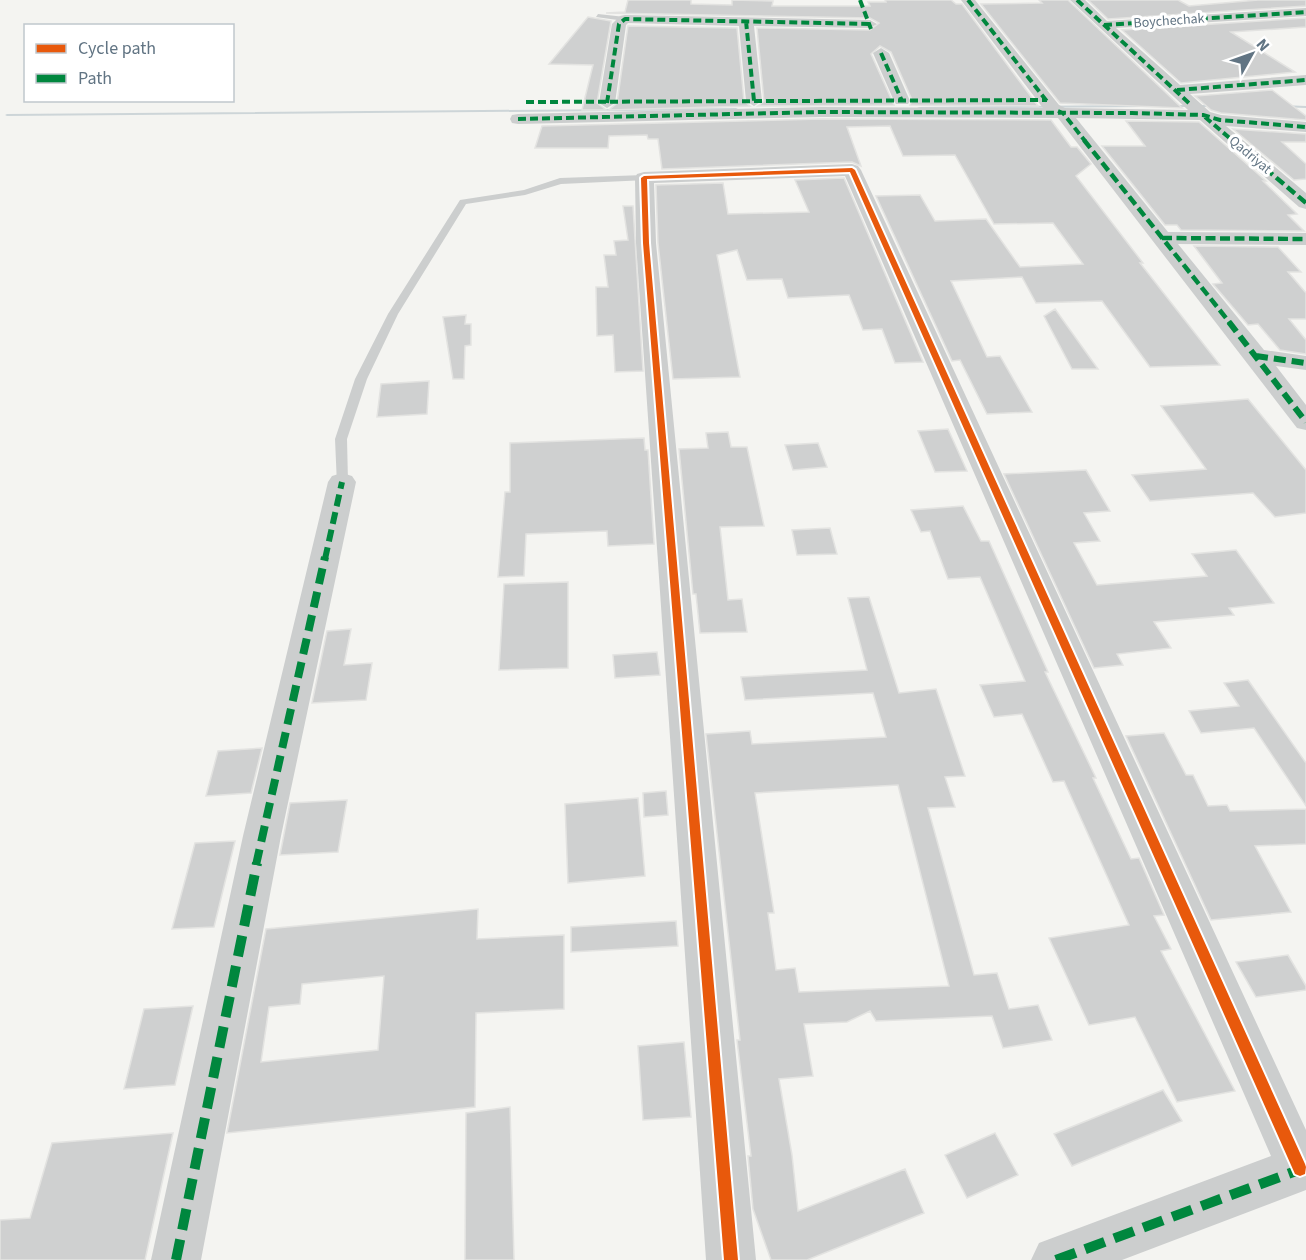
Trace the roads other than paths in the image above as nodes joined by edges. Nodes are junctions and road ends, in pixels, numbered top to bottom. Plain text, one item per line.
1 (860, 0) edge
2 (968, 0) edge
3 (1077, 0) edge
4 (1306, 12) edge
5 (598, 16) dead end
6 (626, 19) junction
7 (746, 21) junction
8 (1104, 25) junction
9 (881, 53) dead end
10 (1306, 80) edge
11 (1177, 90) junction
12 (902, 100) junction
13 (754, 101) junction
14 (526, 102) dead end
15 (607, 103) junction
16 (1053, 107) junction
17 (1196, 109) junction
18 (518, 119) dead end
19 (1306, 127) edge
20 (644, 178) junction
21 (1306, 203) edge
22 (1162, 238) junction
23 (1306, 238) edge
24 (1256, 356) junction
25 (1306, 363) edge
26 (1306, 422) edge
27 (342, 482) joint
28 (1303, 1168) edge
29 (176, 1260) edge
30 (731, 1260) edge
31 (1056, 1260) edge

1 - 7 street
2 - 16 street
3 - 8 street, Qadriyat
4 - 8 street, Boychechak
5 - 6 lane
6 - 7 street
6 - 15 street
7 - 13 street
8 - 11 street, Qadriyat
9 - 12 street
10 - 11 street
11 - 17 street, Qadriyat
12 - 13 street
12 - 16 street
13 - 15 street
14 - 15 street
16 - 17 street
16 - 18 street
16 - 22 street
17 - 19 street
17 - 21 street, Qadriyat
20 - 27 lane
20 - 28 street
20 - 30 street
22 - 23 street
22 - 24 street
24 - 25 street
24 - 26 street
27 - 29 street
28 - 31 street

